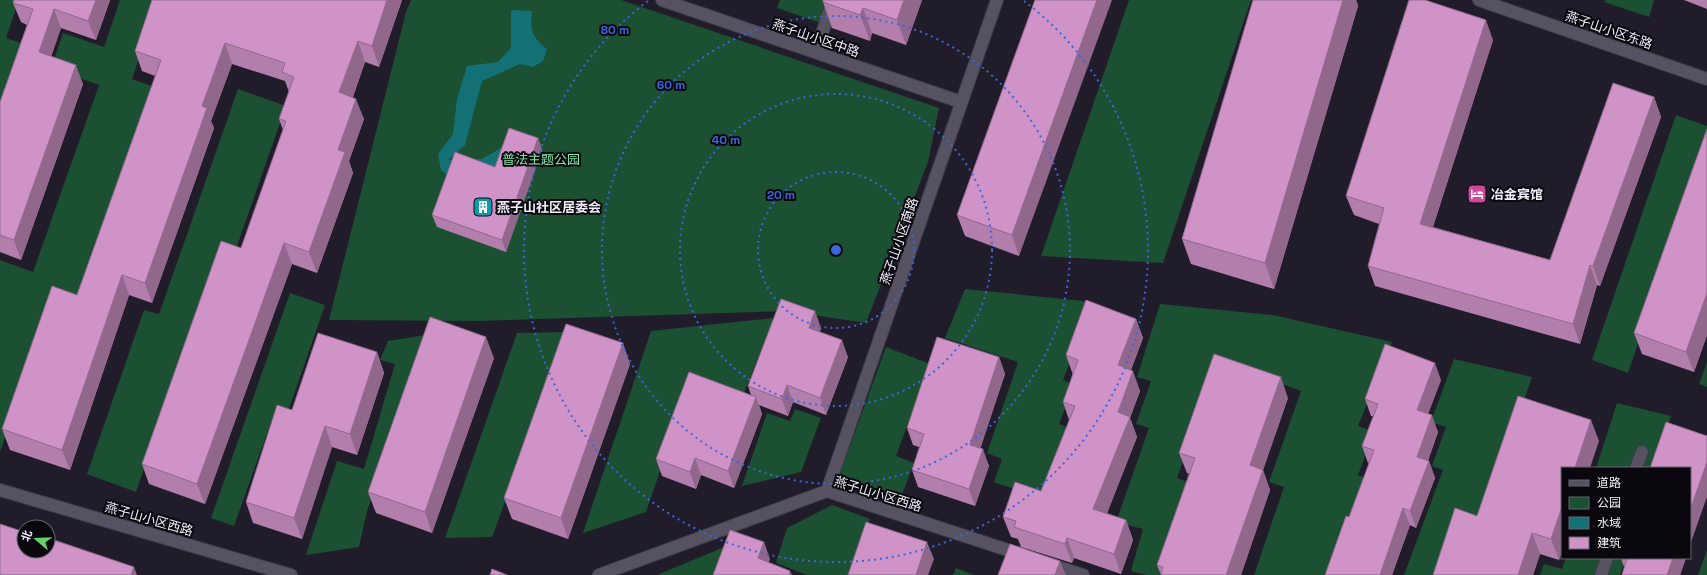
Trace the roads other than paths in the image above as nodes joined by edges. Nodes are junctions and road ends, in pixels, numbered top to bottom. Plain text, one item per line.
1 (833, 0) edge
2 (997, 0) edge
3 (1480, 0) edge
4 (670, 1) edge
5 (816, 52) junction
6 (1707, 79) edge
7 (961, 102) junction
8 (1642, 452) dead end
9 (1636, 467) edge
10 (0, 490) edge
11 (827, 491) junction
12 (1607, 559) edge
13 (291, 575) edge
14 (599, 575) edge
15 (1083, 575) edge
16 (1601, 575) edge

1 - 5 street
2 - 7 street, 燕子山小区南路
3 - 6 street, 燕子山小区东路
4 - 5 street, 燕子山小区中路
5 - 7 street, 燕子山小区中路
7 - 11 street, 燕子山小区南路
8 - 9 street
10 - 13 street, 燕子山小区西路
11 - 14 street, 燕子山小区西路
11 - 15 street, 燕子山小区西路
12 - 16 street

